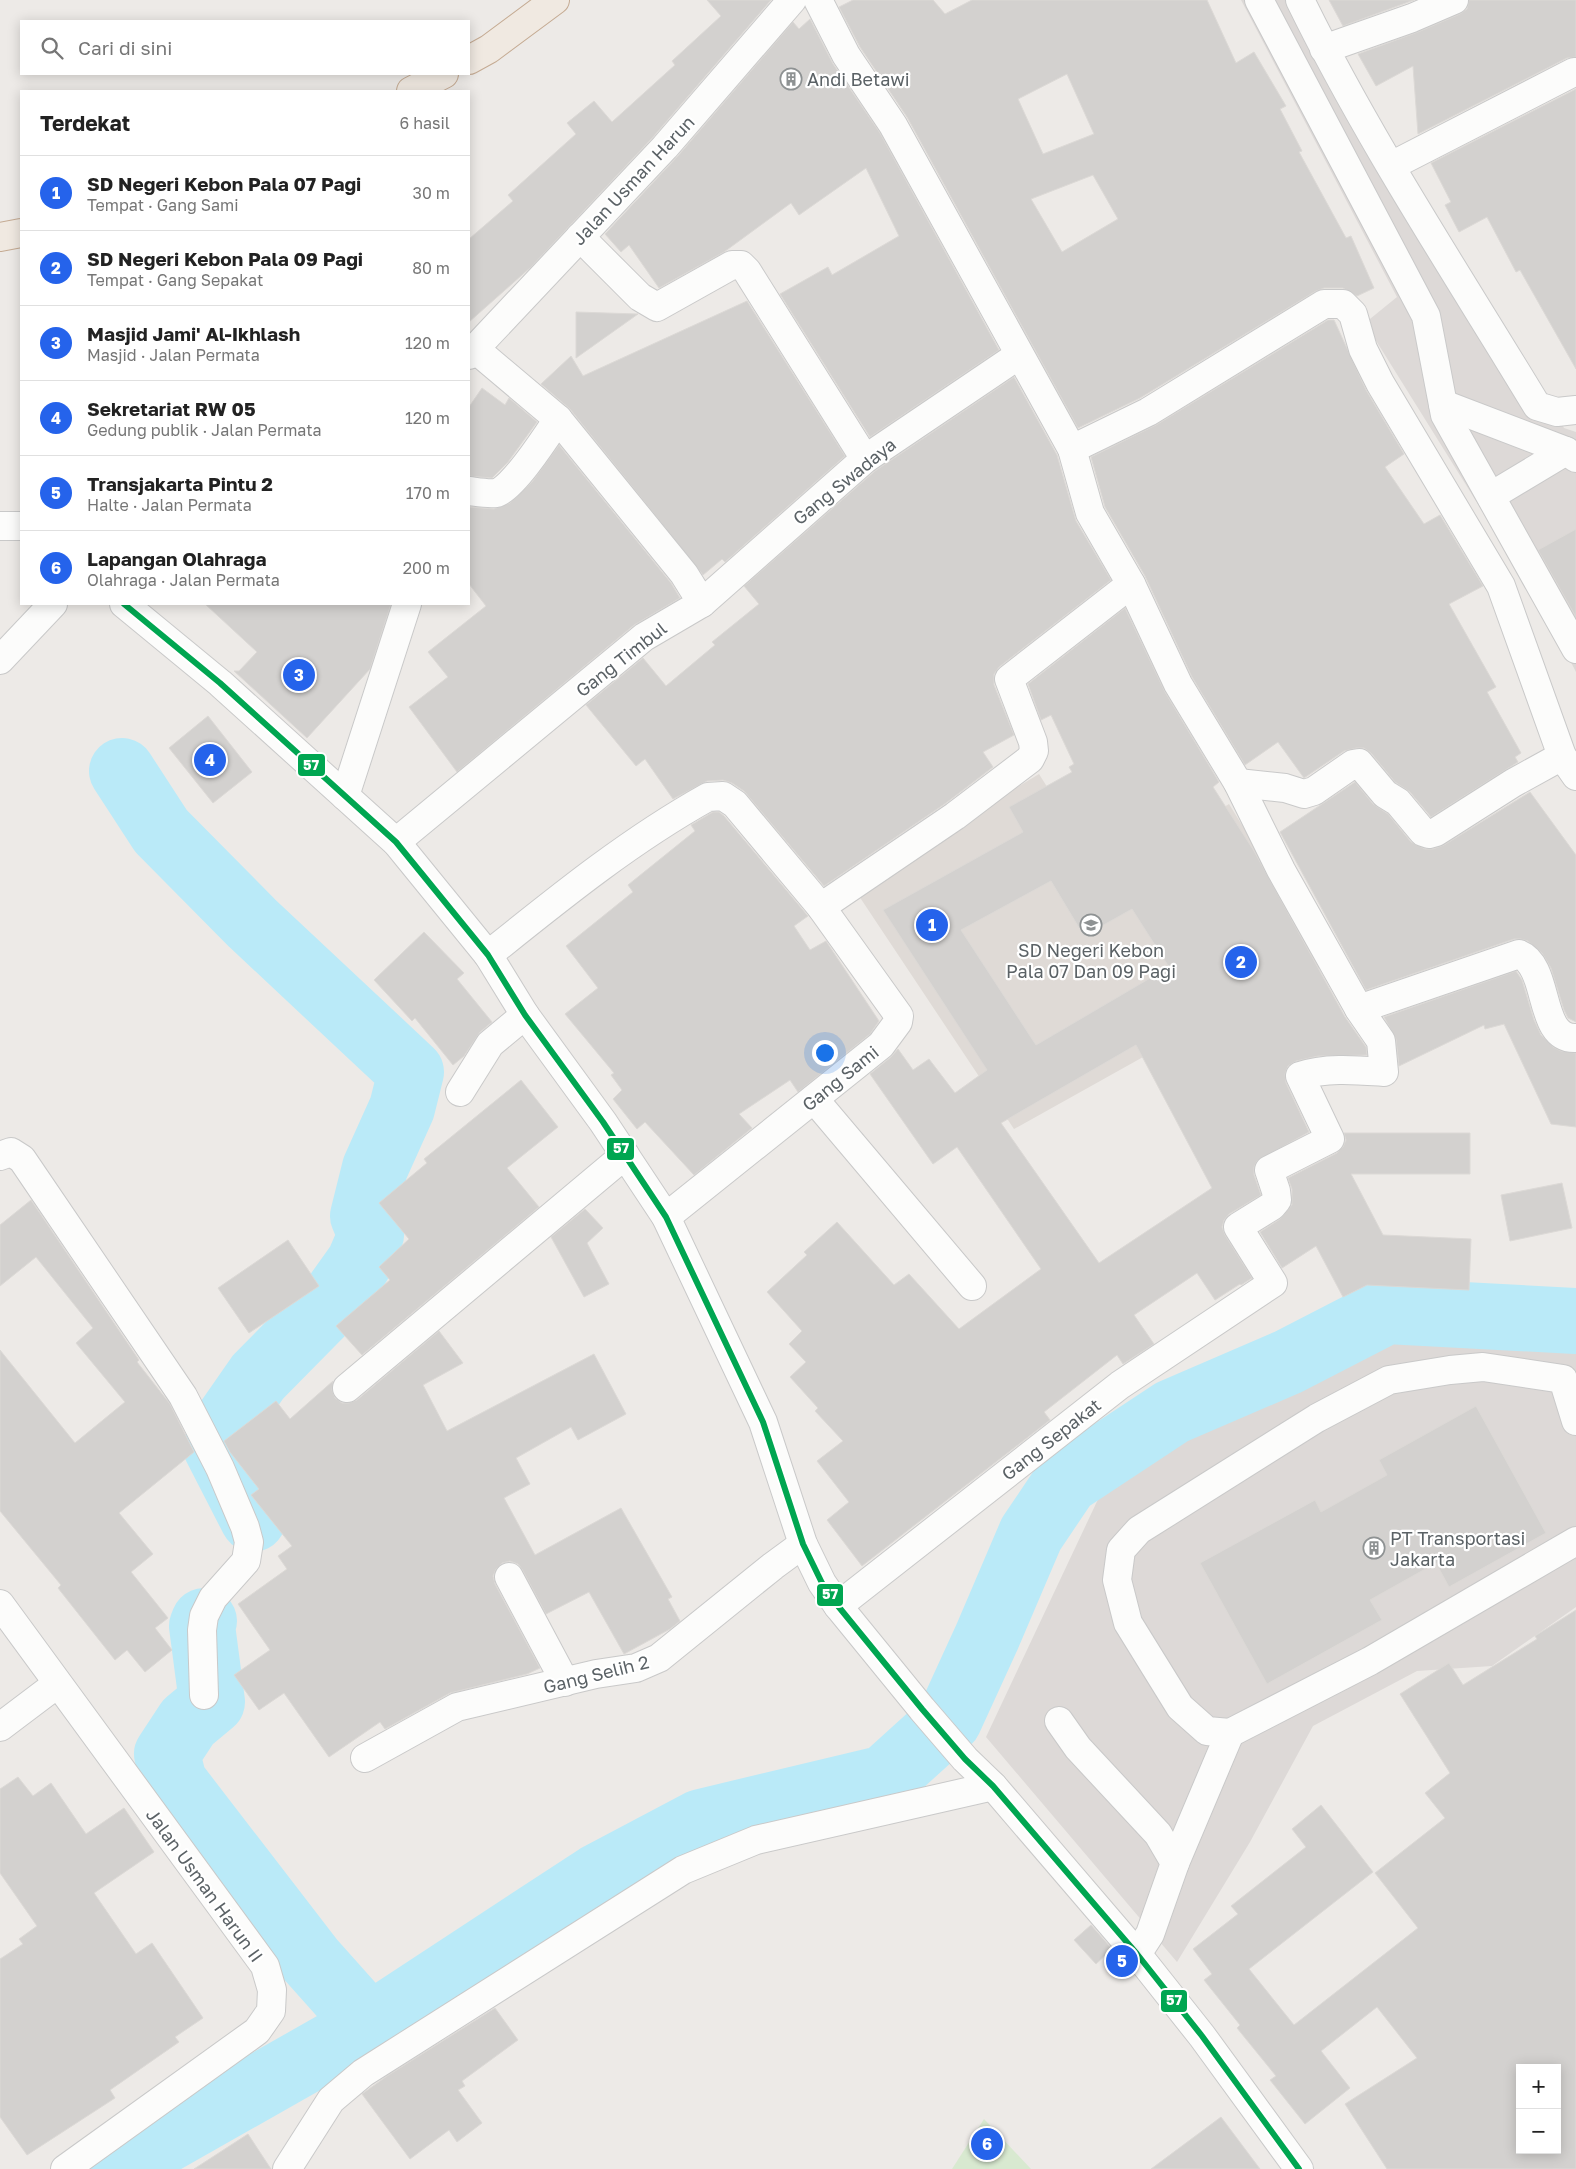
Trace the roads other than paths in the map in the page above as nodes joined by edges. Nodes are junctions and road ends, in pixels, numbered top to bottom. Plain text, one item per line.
1 (555, 0) edge
2 (792, 0) edge
3 (818, 0) edge
4 (1259, 0) edge
5 (1300, 0) edge
6 (1454, 0) edge
7 (1324, 49) junction
8 (470, 59) edge
9 (1574, 72) dead end
10 (442, 75) edge
11 (413, 90) edge
12 (1391, 166) junction
13 (20, 233) edge
14 (0, 237) edge
15 (580, 238) junction
16 (472, 352) edge
17 (1019, 355) junction
18 (1443, 404) junction
19 (1576, 410) edge
20 (558, 419) junction
21 (1072, 450) junction
22 (1571, 454) edge
23 (865, 459) junction
24 (470, 491) edge
25 (1491, 496) junction
26 (0, 526) edge
27 (20, 526) edge
28 (1131, 584) junction
29 (702, 603) junction
30 (52, 605) edge
31 (125, 605) edge
32 (407, 605) edge
33 (1576, 649) edge
34 (0, 660) edge
35 (1569, 766) edge
36 (1238, 783) junction
37 (344, 796) junction
38 (396, 842) junction
39 (821, 906) junction
40 (488, 955) junction
41 (1359, 1009) junction
42 (525, 1016) junction
43 (1576, 1038) edge
44 (460, 1092) dead end
45 (814, 1099) junction
46 (625, 1155) junction
47 (0, 1156) edge
48 (666, 1217) junction
49 (972, 1286) dead end
50 (1569, 1379) edge
51 (347, 1388) dead end
52 (1576, 1421) edge
53 (1576, 1541) edge
54 (803, 1544) junction
55 (509, 1576) dead end
56 (0, 1604) edge
57 (838, 1606) junction
58 (566, 1682) junction
59 (58, 1684) junction
60 (204, 1695) dead end
61 (1059, 1721) dead end
62 (0, 1727) edge
63 (1230, 1733) junction
64 (366, 1758) dead end
65 (993, 1786) junction
66 (1175, 1863) junction
67 (1137, 1954) junction
68 (66, 2169) edge
69 (287, 2169) edge
70 (1299, 2169) edge

1 - 8 highway
2 - 15 street, Jalan Usman Harun
3 - 17 street
4 - 18 street
5 - 7 street
6 - 7 street
7 - 12 street
9 - 12 street
10 - 11 highway
12 - 19 street
13 - 14 highway
15 - 16 street, Jalan Usman Harun
15 - 23 street
16 - 20 street
17 - 21 street
17 - 23 street, Gang Swadaya
18 - 22 street
18 - 25 street
20 - 24 street
20 - 29 street
21 - 28 street
21 - 35 street
22 - 25 street
23 - 29 street, Gang Swadaya
25 - 33 street
26 - 27 street
28 - 36 street
28 - 39 street
29 - 38 street, Gang Timbul
30 - 34 street
31 - 37 street
32 - 37 street
35 - 36 street
36 - 41 street
37 - 38 street
38 - 40 street
39 - 40 street
39 - 45 street, Gang Sami
40 - 42 street
41 - 43 street
41 - 57 street, Gang Sepakat
42 - 44 street
42 - 46 street
45 - 48 street, Gang Sami
45 - 49 street
46 - 48 street
46 - 51 street
47 - 60 street
48 - 54 street
50 - 52 street
50 - 63 street
53 - 63 street
54 - 57 street
54 - 58 street, Gang Selih 2
55 - 58 street
56 - 59 street, Jalan Usman Harun II
57 - 65 street
58 - 64 street, Gang Selih 2
59 - 62 street
59 - 68 street, Jalan Usman Harun II
61 - 66 street
63 - 66 street
65 - 67 street
65 - 69 street
66 - 67 street
67 - 70 street

